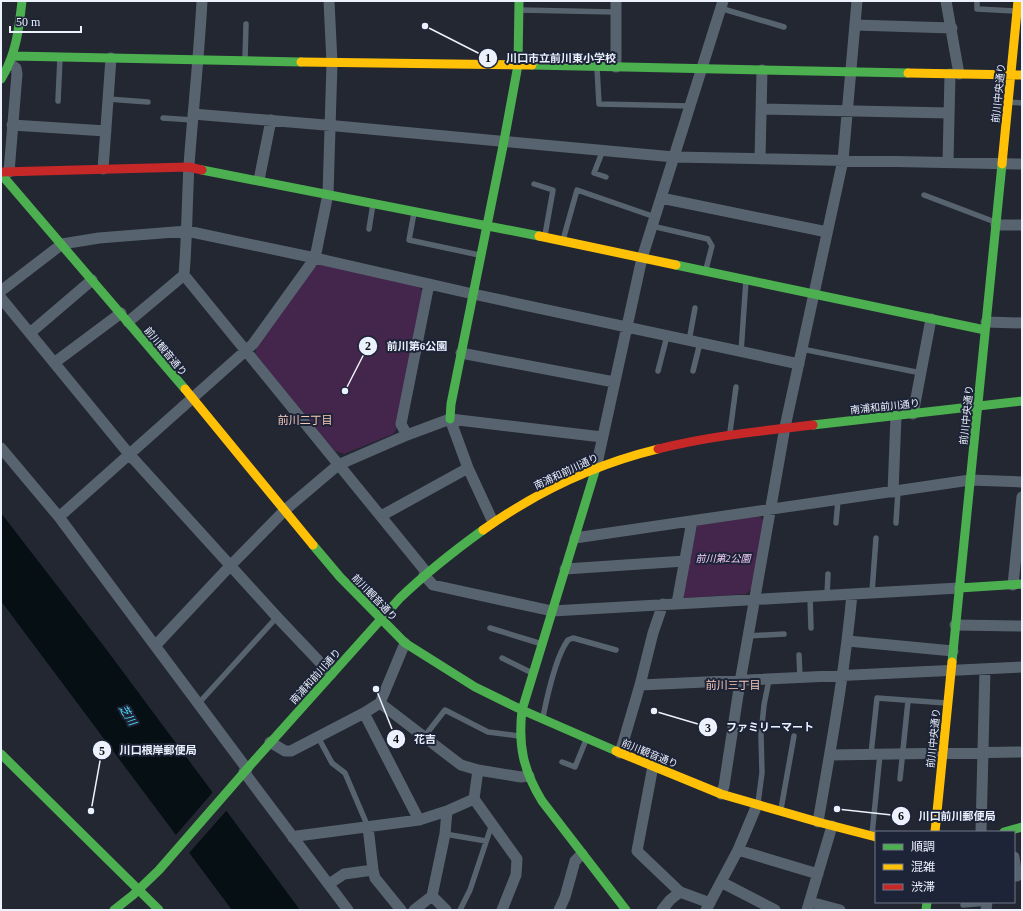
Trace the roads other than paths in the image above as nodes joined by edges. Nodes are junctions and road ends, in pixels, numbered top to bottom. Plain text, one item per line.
1 (22, 1) edge
2 (202, 1) edge
3 (329, 1) edge
4 (857, 1) edge
5 (946, 1) edge
6 (977, 1) edge
7 (1018, 1) edge
8 (722, 5) edge
9 (519, 6) edge
10 (616, 6) edge
11 (1017, 11) junction
12 (246, 24) dead end
13 (855, 25) junction
14 (784, 27) dead end
15 (952, 28) junction
16 (60, 57) junction
17 (111, 58) junction
18 (12, 60) junction
19 (199, 60) junction
20 (245, 61) junction
21 (332, 62) junction
22 (518, 65) junction
23 (597, 66) junction
24 (616, 67) junction
25 (702, 69) junction
26 (762, 70) junction
27 (851, 71) junction
28 (955, 74) junction
29 (1010, 75) junction
30 (1022, 75) edge
31 (1, 79) edge
32 (108, 99) junction
33 (58, 101) dead end
34 (148, 102) dead end
35 (1008, 102) junction
36 (1022, 103) edge
37 (690, 106) junction
38 (762, 109) junction
39 (847, 110) junction
40 (949, 113) junction
41 (193, 117) junction
42 (163, 118) dead end
43 (271, 120) junction
44 (12, 125) junction
45 (330, 126) junction
46 (106, 131) junction
47 (504, 142) junction
48 (603, 150) junction
49 (674, 157) junction
50 (760, 159) junction
51 (843, 160) junction
52 (948, 162) junction
53 (1002, 164) junction
54 (1022, 164) edge
55 (189, 167) junction
56 (103, 169) junction
57 (4, 173) edge
58 (606, 177) dead end
59 (259, 180) junction
60 (534, 184) dead end
61 (328, 194) junction
62 (924, 195) dead end
63 (661, 198) junction
64 (373, 203) junction
65 (414, 212) junction
66 (654, 221) junction
67 (996, 223) junction
68 (1022, 225) edge
69 (487, 226) junction
70 (369, 229) dead end
71 (187, 231) junction
72 (827, 232) junction
73 (545, 238) junction
74 (562, 241) junction
75 (62, 244) junction
76 (481, 256) junction
77 (315, 258) junction
78 (642, 258) junction
79 (706, 272) junction
80 (184, 275) junction
81 (92, 280) junction
82 (746, 280) junction
83 (429, 284) junction
84 (1, 291) edge
85 (473, 294) junction
86 (813, 294) junction
87 (1, 298) edge
88 (695, 308) dead end
89 (124, 317) junction
90 (931, 319) junction
91 (1022, 323) edge
92 (985, 326) junction
93 (626, 327) junction
94 (30, 333) junction
95 (667, 336) junction
96 (688, 341) junction
97 (700, 343) junction
98 (802, 349) junction
99 (246, 350) junction
100 (741, 352) junction
101 (461, 353) junction
102 (54, 363) junction
103 (798, 364) junction
104 (658, 371) dead end
105 (693, 371) dead end
106 (921, 373) junction
107 (614, 382) junction
108 (736, 387) dead end
109 (192, 398) junction
110 (1022, 401) edge
111 (978, 406) junction
112 (913, 414) junction
113 (896, 416) junction
114 (450, 419) junction
115 (785, 427) junction
116 (730, 434) junction
117 (407, 435) junction
118 (602, 437) junction
119 (1, 448) edge
120 (129, 454) junction
121 (338, 466) junction
122 (468, 468) junction
123 (596, 468) junction
124 (970, 480) junction
125 (1022, 482) edge
126 (895, 492) junction
127 (1022, 497) edge
128 (838, 500) junction
129 (285, 510) junction
130 (770, 510) junction
131 (381, 516) junction
132 (59, 517) junction
133 (692, 521) junction
134 (493, 522) junction
135 (896, 523) dead end
136 (836, 524) dead end
137 (575, 538) junction
138 (876, 538) dead end
139 (685, 561) junction
140 (230, 566) junction
141 (565, 569) junction
142 (425, 574) junction
143 (828, 574) dead end
144 (1018, 584) edge
145 (959, 588) junction
146 (872, 592) junction
147 (852, 594) junction
148 (827, 595) junction
149 (810, 596) junction
150 (754, 599) junction
151 (677, 603) junction
152 (663, 604) junction
153 (552, 611) junction
154 (277, 617) junction
155 (380, 619) junction
156 (955, 625) junction
157 (1022, 626) edge
158 (490, 628) dead end
159 (811, 628) dead end
160 (784, 634) dead end
161 (748, 636) junction
162 (848, 641) junction
163 (405, 642) junction
164 (542, 644) junction
165 (155, 646) junction
166 (616, 650) dead end
167 (953, 651) junction
168 (799, 655) dead end
169 (502, 658) dead end
170 (1022, 667) edge
171 (985, 669) junction
172 (951, 671) junction
173 (533, 673) junction
174 (332, 674) junction
175 (843, 676) junction
176 (800, 678) junction
177 (769, 680) junction
178 (740, 682) junction
179 (640, 686) junction
180 (908, 701) junction
181 (380, 703) junction
182 (947, 703) junction
183 (198, 704) junction
184 (522, 710) junction
185 (364, 713) junction
186 (542, 720) junction
187 (318, 736) junction
188 (794, 736) dead end
189 (424, 737) junction
190 (521, 737) junction
191 (586, 739) junction
192 (270, 742) junction
193 (943, 752) junction
194 (1022, 752) edge
195 (620, 753) junction
196 (902, 753) junction
197 (983, 753) junction
198 (1, 754) edge
199 (876, 754) junction
200 (830, 755) junction
201 (562, 762) dead end
202 (653, 766) junction
203 (246, 770) junction
204 (478, 770) junction
205 (529, 776) junction
206 (900, 779) dead end
207 (721, 794) junction
208 (474, 799) junction
209 (757, 805) junction
210 (447, 811) junction
211 (780, 811) junction
212 (419, 820) junction
213 (818, 822) junction
214 (492, 824) junction
215 (832, 826) junction
216 (368, 827) junction
217 (1022, 827) edge
218 (935, 831) edge
219 (981, 831) edge
220 (1011, 831) edge
221 (445, 834) junction
222 (874, 837) edge
223 (294, 838) junction
224 (486, 841) junction
225 (738, 850) junction
226 (582, 854) junction
227 (1015, 862) edge
228 (373, 870) junction
229 (818, 874) junction
230 (1018, 876) edge
231 (721, 882) junction
232 (329, 884) junction
233 (140, 890) junction
234 (680, 892) junction
235 (432, 896) junction
236 (963, 905) dead end
237 (987, 905) edge
238 (708, 906) edge
239 (808, 906) edge
240 (114, 910) edge
241 (159, 910) edge
242 (348, 910) edge
243 (401, 910) edge
244 (414, 910) edge
245 (446, 910) edge
246 (460, 910) edge
247 (502, 910) edge
248 (559, 910) edge
249 (626, 910) edge
250 (662, 910) edge
251 (775, 910) edge
252 (840, 910) edge

1 - 18 street
2 - 19 street
3 - 21 street
4 - 13 street
5 - 15 street
6 - 11 lane
7 - 11 street, 前川中央通り
8 - 14 lane
8 - 25 street
9 - 10 lane
9 - 22 street
10 - 24 street
11 - 29 street, 前川中央通り
12 - 20 lane
13 - 15 street
13 - 27 street
15 - 28 street
16 - 17 street
16 - 18 street
16 - 33 lane
17 - 19 street
17 - 32 street
18 - 31 street
18 - 44 street
19 - 20 street
19 - 41 street
20 - 21 street
21 - 22 street
21 - 45 street
22 - 23 street
22 - 47 street
23 - 24 street
23 - 37 lane
24 - 25 street
25 - 26 street
25 - 37 street
26 - 27 street
26 - 38 street
27 - 28 street
27 - 39 street
28 - 29 street
28 - 40 street
29 - 30 street
29 - 35 street, 前川中央通り
32 - 34 lane
32 - 46 street
35 - 36 lane
35 - 53 street, 前川中央通り
37 - 49 street
38 - 39 street
38 - 50 street
39 - 40 street
39 - 51 street
40 - 52 street
41 - 42 lane
41 - 43 street
41 - 55 street
43 - 45 street
43 - 59 street
44 - 46 street
44 - 57 street
45 - 47 street
45 - 61 street
46 - 56 street
47 - 48 street
47 - 69 street
48 - 49 street
48 - 58 lane
49 - 50 street
49 - 63 street
50 - 51 street
51 - 52 street
51 - 72 street
52 - 53 street
53 - 54 street
53 - 67 street, 前川中央通り
55 - 56 street
55 - 59 street
55 - 71 street
56 - 57 street
57 - 75 street, 前川観音通り
59 - 61 street
60 - 73 lane
61 - 64 street
61 - 77 street
62 - 67 lane
63 - 66 street
63 - 72 street
64 - 65 street
64 - 70 lane
65 - 69 street
65 - 76 lane
66 - 74 lane
66 - 78 street
66 - 79 lane
67 - 68 street
67 - 92 street, 前川中央通り
69 - 73 street
69 - 76 street
71 - 75 street
71 - 77 street
71 - 80 street
72 - 86 street
73 - 74 street
74 - 78 street
75 - 81 street, 前川観音通り
75 - 84 street
76 - 85 street
77 - 83 street
77 - 99 street
78 - 79 street
78 - 93 street
79 - 82 street
80 - 89 street
80 - 99 street
81 - 89 street, 前川観音通り
81 - 94 street
82 - 86 street
82 - 100 lane
83 - 85 street
83 - 117 street
85 - 93 street
85 - 101 street
86 - 90 street
86 - 98 street
87 - 94 street
88 - 96 lane
89 - 102 street
89 - 109 street, 前川観音通り
90 - 92 street
90 - 106 street
91 - 92 street
92 - 111 street, 前川中央通り
93 - 95 street
93 - 107 street
94 - 102 street
95 - 96 street
95 - 104 lane
96 - 97 street
97 - 100 street
97 - 105 lane
98 - 103 street
98 - 106 lane
99 - 109 street
99 - 121 street
100 - 103 street
101 - 107 street
101 - 114 street
102 - 120 street
103 - 115 street
106 - 112 street
107 - 118 street
108 - 116 lane
109 - 120 street
109 - 129 street, 前川観音通り
110 - 111 street, 南浦和前川通り
111 - 112 street, 南浦和前川通り
111 - 124 street, 前川中央通り
112 - 113 street, 南浦和前川通り
113 - 115 street, 南浦和前川通り
113 - 126 street
114 - 117 street
114 - 118 street
114 - 122 street
115 - 116 street, 南浦和前川通り
115 - 130 street
116 - 123 street, 南浦和前川通り
117 - 121 street
118 - 123 street
119 - 132 street
120 - 132 street
120 - 140 street
121 - 129 street
121 - 131 street
122 - 131 street
122 - 134 street
123 - 134 street, 南浦和前川通り
123 - 137 street
124 - 125 street
124 - 126 street
124 - 145 street, 前川中央通り
126 - 128 street
126 - 135 lane
127 - 144 street
128 - 130 street
128 - 136 lane
129 - 140 street
129 - 155 street, 前川観音通り
130 - 133 street
130 - 150 street
131 - 142 street
132 - 165 street
133 - 137 street
133 - 139 street
134 - 142 street, 南浦和前川通り
137 - 141 street
138 - 146 lane
139 - 141 street
139 - 151 street
140 - 154 street
140 - 165 street
141 - 153 street
142 - 153 street
142 - 155 street, 南浦和前川通り
143 - 148 lane
144 - 145 street
145 - 146 street
145 - 156 street, 前川中央通り
146 - 147 street
147 - 148 street
147 - 162 street
148 - 149 street
149 - 150 street
149 - 159 lane
150 - 151 street
150 - 161 street
151 - 152 street
152 - 153 street
152 - 179 street
153 - 164 street
154 - 174 street
154 - 183 lane
155 - 163 street, 前川観音通り
155 - 174 street, 南浦和前川通り
156 - 157 street
156 - 167 street, 前川中央通り
158 - 164 lane
160 - 161 lane
161 - 178 street
162 - 167 street
162 - 175 street
163 - 181 street
163 - 184 street, 前川観音通り
164 - 173 street
165 - 183 street
166 - 186 lane
167 - 172 street, 前川中央通り
168 - 176 lane
169 - 173 lane
170 - 171 street
171 - 172 street
171 - 197 street
172 - 175 street
172 - 182 street, 前川中央通り
173 - 184 street
174 - 192 street, 南浦和前川通り
175 - 176 street
175 - 200 street
176 - 177 street
177 - 178 street
177 - 209 lane
178 - 179 street
178 - 207 street
179 - 195 street
180 - 182 lane
180 - 196 lane
180 - 199 lane
181 - 185 street
181 - 189 street
182 - 193 street, 前川中央通り
183 - 203 street
184 - 186 street, 前川観音通り
184 - 190 street
185 - 187 street
185 - 212 street
186 - 191 street, 前川観音通り
187 - 192 street
187 - 216 lane
188 - 211 lane
189 - 190 lane
189 - 204 street
190 - 205 street
191 - 195 street, 前川観音通り
191 - 201 lane
192 - 203 street, 南浦和前川通り
193 - 196 street
193 - 197 street
193 - 218 street, 前川中央通り
194 - 197 street
195 - 202 street, 前川観音通り
196 - 199 street
196 - 206 lane
197 - 219 street
198 - 233 street
199 - 200 street
199 - 222 lane
200 - 213 street
202 - 207 street, 前川観音通り
202 - 234 street
203 - 223 street
203 - 233 street, 南浦和前川通り
204 - 205 street
204 - 208 street
205 - 226 street
207 - 209 street, 前川観音通り
208 - 210 street
208 - 214 street
209 - 211 street, 前川観音通り
209 - 225 street
210 - 212 street
210 - 221 street
211 - 213 street, 前川観音通り
212 - 216 street
213 - 215 street, 前川観音通り
214 - 224 lane
214 - 247 street
215 - 222 street, 前川観音通り
215 - 229 street
216 - 223 street
216 - 228 street
217 - 220 street
221 - 224 lane
221 - 235 street
223 - 232 street
224 - 246 lane
225 - 229 street
225 - 231 street
226 - 248 street
226 - 249 street
227 - 230 street
228 - 232 street
228 - 243 street
229 - 239 street
231 - 238 street
231 - 251 street
232 - 242 street
233 - 240 street, 南浦和前川通り
233 - 241 street
234 - 238 street
234 - 250 street
235 - 244 street
235 - 245 street
236 - 237 lane
239 - 252 street

